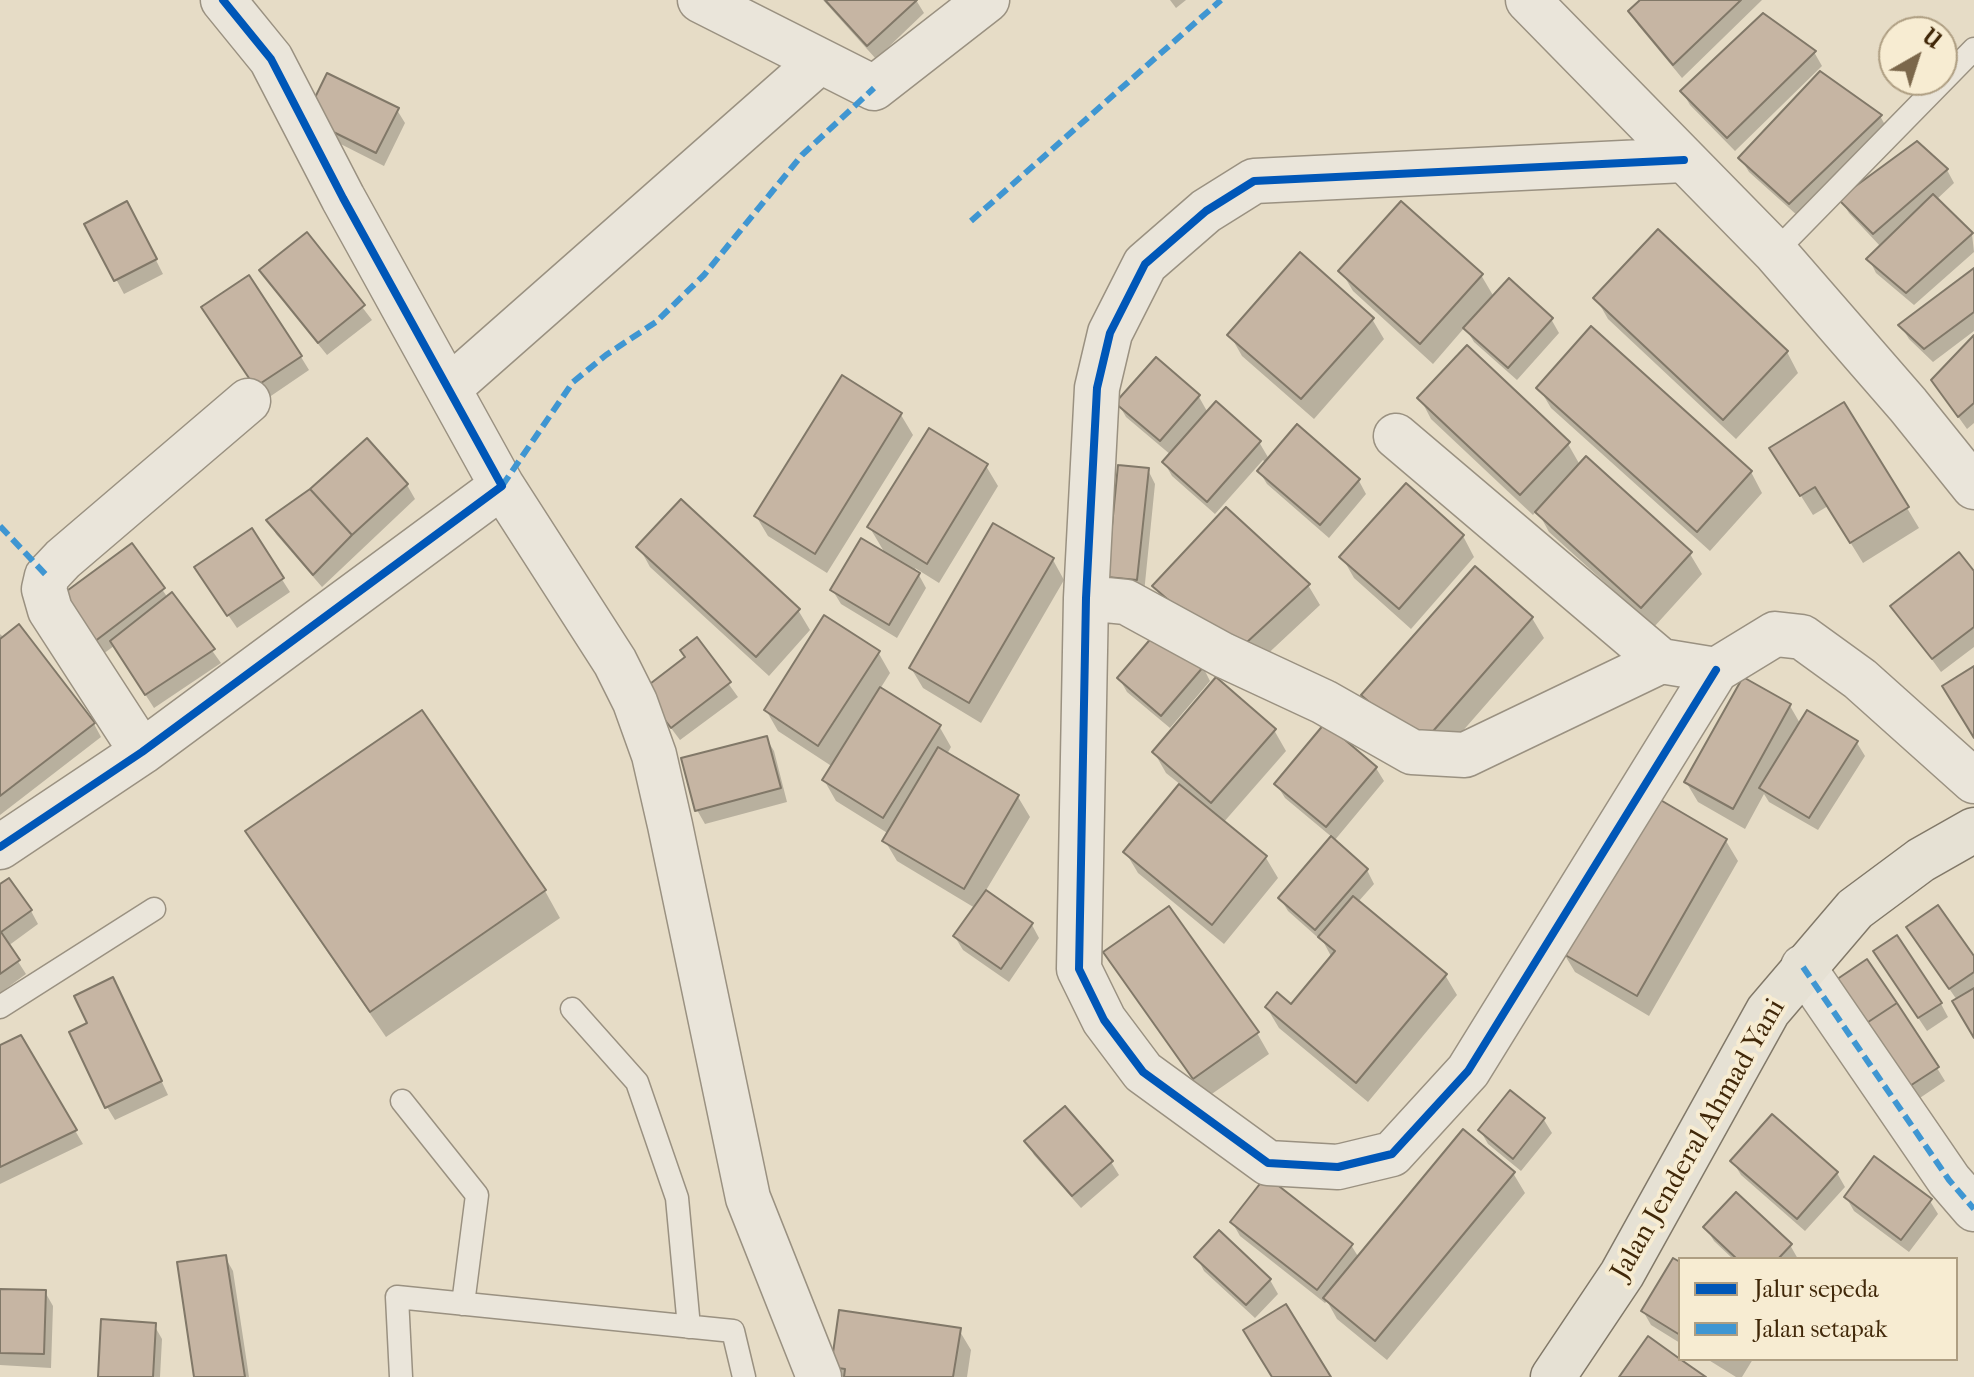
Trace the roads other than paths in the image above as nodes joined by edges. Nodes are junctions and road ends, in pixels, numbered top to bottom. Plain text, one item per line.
1 (223, 0) edge
2 (700, 0) edge
3 (987, 0) edge
4 (1528, 0) edge
5 (1974, 49) edge
6 (820, 61) junction
7 (1684, 160) junction
8 (1775, 252) junction
9 (449, 388) junction
10 (248, 401) dead end
11 (1396, 436) dead end
12 (502, 486) junction
13 (1974, 487) edge
14 (1086, 598) junction
15 (1661, 661) junction
16 (1716, 670) junction
17 (142, 752) junction
18 (1974, 781) edge
19 (1974, 830) edge
20 (0, 847) edge
21 (154, 909) dead end
22 (1803, 967) junction
23 (0, 1007) edge
24 (572, 1009) dead end
25 (402, 1101) dead end
26 (1974, 1209) edge
27 (463, 1304) junction
28 (689, 1327) junction
29 (401, 1377) edge
30 (744, 1377) edge
31 (819, 1377) edge
32 (1553, 1377) edge

1 - 9 street
2 - 6 street
3 - 6 street
4 - 7 street
5 - 8 lane
6 - 9 street
7 - 8 street
7 - 14 street
8 - 13 street
9 - 12 street
10 - 17 street
11 - 15 street
12 - 17 street
12 - 31 street
14 - 15 street
14 - 16 street
15 - 16 street
16 - 18 street
17 - 20 street
19 - 22 highway, Jalan Jenderal Ahmad Yani
21 - 23 lane
22 - 26 street
22 - 32 highway, Jalan Jenderal Ahmad Yani
24 - 28 lane
25 - 27 lane
27 - 28 lane
27 - 29 lane
28 - 30 lane

